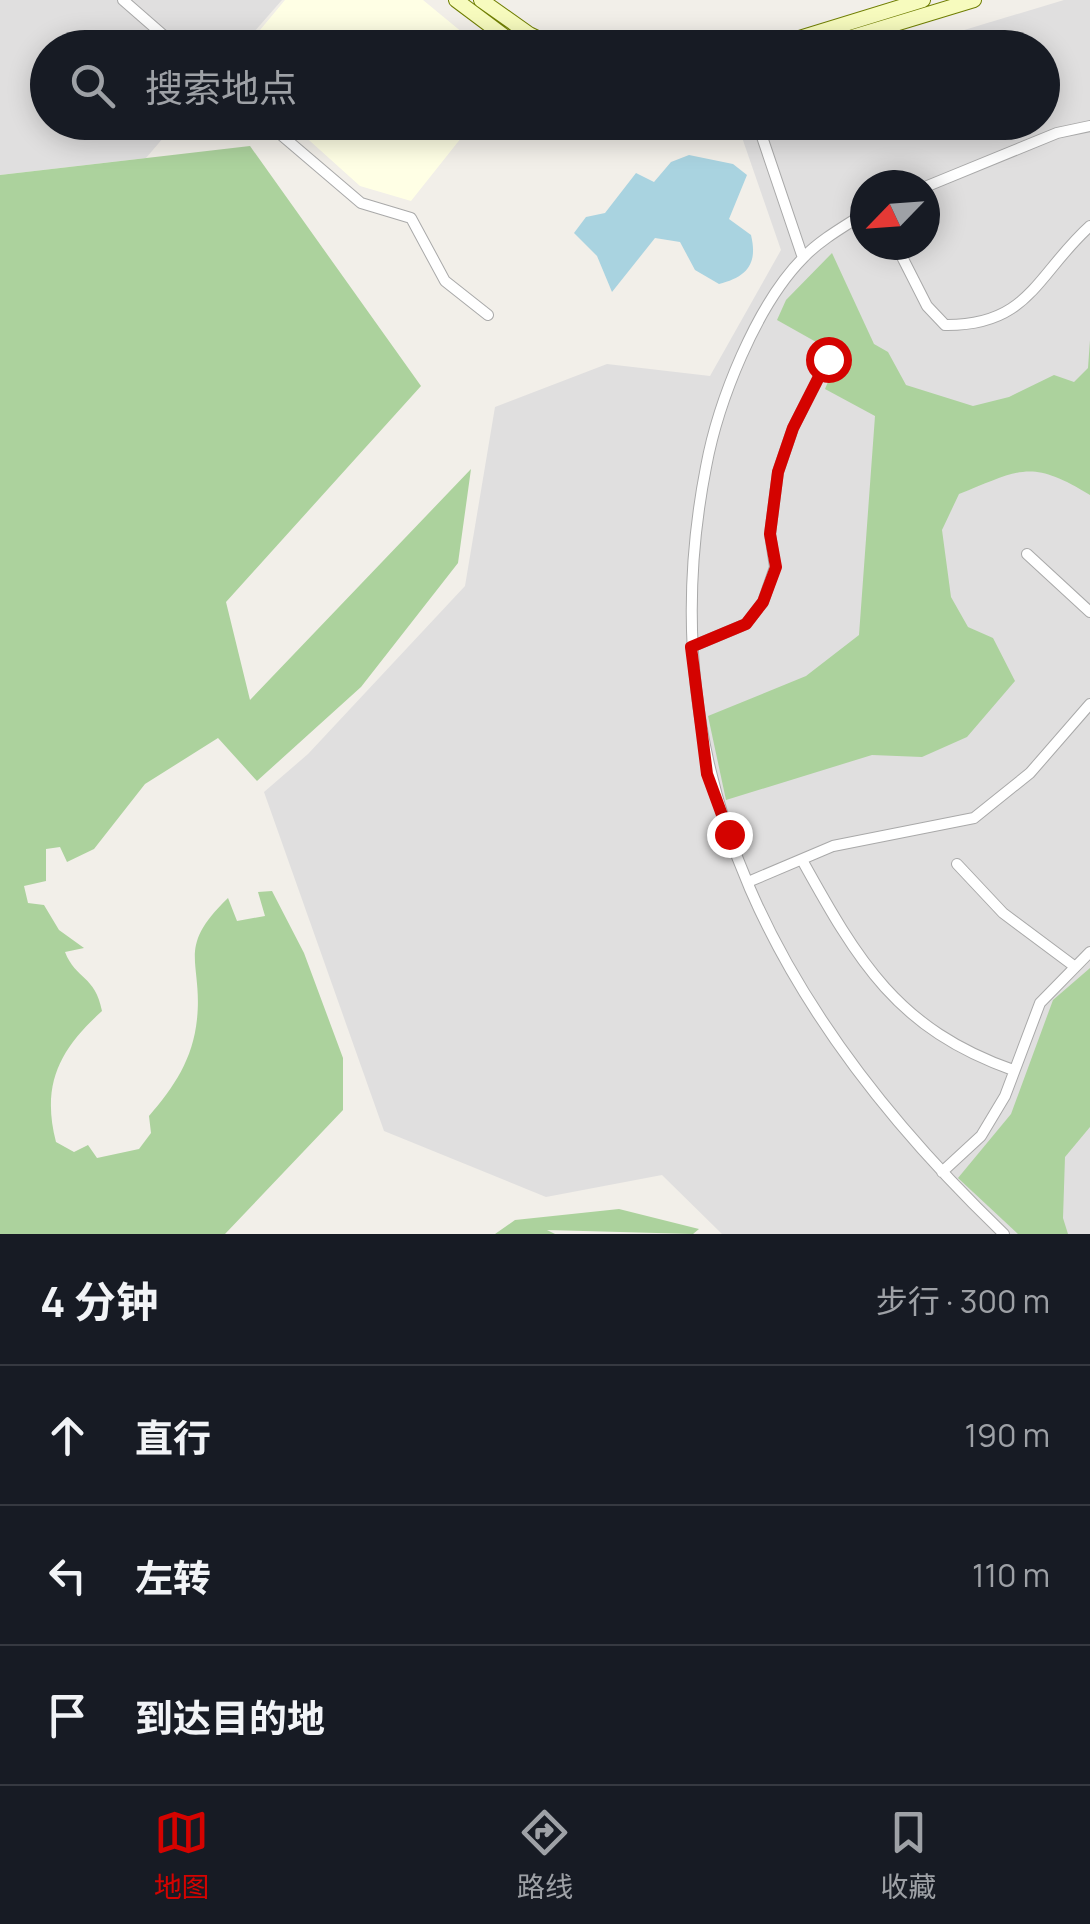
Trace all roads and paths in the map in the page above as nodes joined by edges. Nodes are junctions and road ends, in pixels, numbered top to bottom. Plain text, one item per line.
1 (123, 0) edge
2 (456, 0) edge
3 (481, 0) edge
4 (923, 0) edge
5 (974, 0) edge
6 (157, 30) edge
7 (496, 30) edge
8 (523, 30) edge
9 (826, 30) edge
10 (875, 30) edge
11 (1090, 126) edge
12 (1060, 132) edge
13 (287, 140) edge
14 (764, 140) edge
15 (1040, 140) edge
16 (940, 181) edge
17 (850, 224) edge
18 (1090, 226) edge
19 (802, 258) junction
20 (904, 260) edge
21 (488, 315) dead end
22 (828, 359) dead end
23 (1028, 554) dead end
24 (1090, 612) edge
25 (691, 647) junction
26 (1090, 704) edge
27 (802, 860) junction
28 (956, 864) dead end
29 (748, 882) junction
30 (1090, 952) edge
31 (1074, 966) junction
32 (1013, 1070) junction
33 (942, 1172) junction
34 (1004, 1234) edge

1 - 6 street
2 - 7 main road
3 - 8 main road
4 - 9 main road
5 - 10 main road
11 - 12 street
13 - 21 street
14 - 19 street
15 - 16 street
17 - 19 street
18 - 20 street
19 - 25 street
22 - 25 street
23 - 24 street
25 - 29 street
26 - 27 street
27 - 29 street
27 - 32 street
28 - 31 street
29 - 33 street
30 - 31 street
31 - 32 street
32 - 33 street
33 - 34 street

